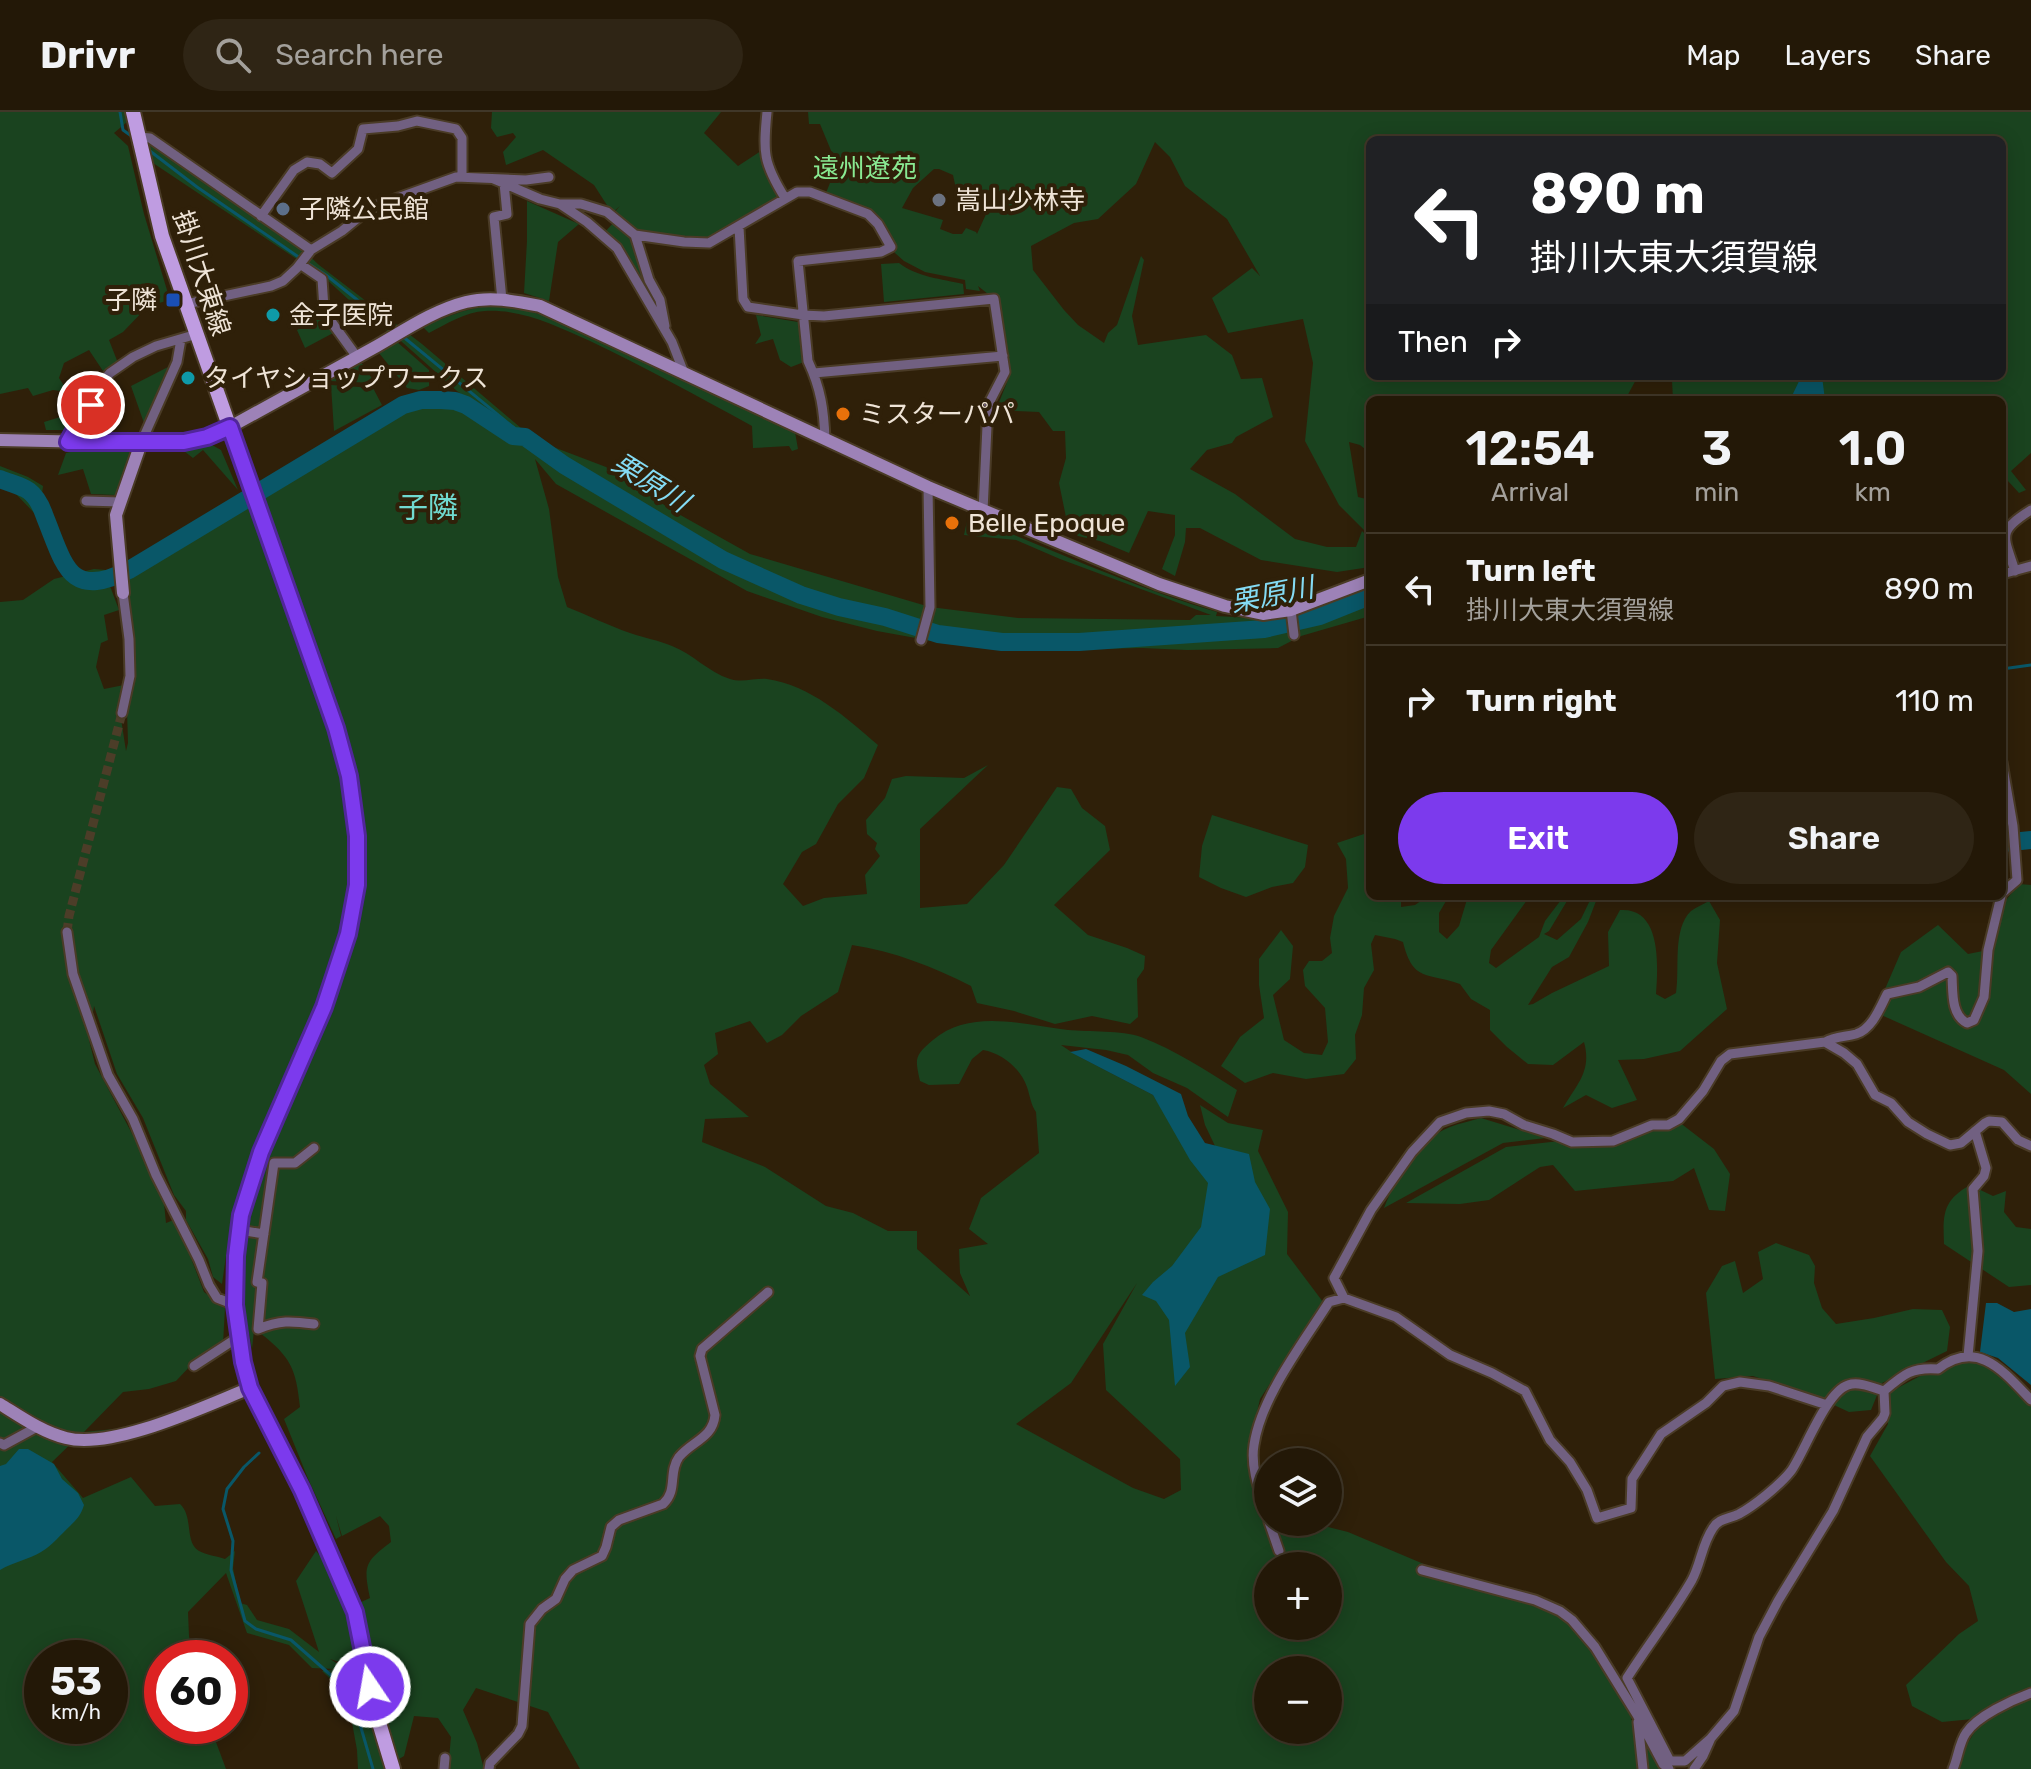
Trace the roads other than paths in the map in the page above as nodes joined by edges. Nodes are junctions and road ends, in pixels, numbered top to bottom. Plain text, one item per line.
1 (133, 112) edge
2 (767, 112) edge
3 (139, 137) junction
4 (462, 177) junction
5 (549, 177) dead end
6 (494, 179) junction
7 (504, 183) junction
8 (785, 198) junction
9 (560, 204) junction
10 (261, 216) junction
11 (739, 227) junction
12 (635, 235) junction
13 (305, 257) junction
14 (502, 300) junction
15 (186, 304) junction
16 (803, 315) junction
17 (197, 334) junction
18 (667, 335) junction
19 (181, 339) junction
20 (1003, 356) junction
21 (357, 357) junction
22 (684, 373) junction
23 (814, 373) junction
24 (230, 427) junction
25 (0, 440) edge
26 (825, 440) junction
27 (68, 442) junction
28 (141, 443) junction
29 (928, 487) junction
30 (86, 501) dead end
31 (120, 502) junction
32 (2031, 510) edge
33 (983, 511) junction
34 (2006, 529) edge
35 (2006, 542) edge
36 (2031, 566) edge
37 (2015, 571) junction
38 (2006, 573) edge
39 (1366, 582) edge
40 (122, 590) joint
41 (1291, 614) junction
42 (1294, 635) dead end
43 (921, 640) dead end
44 (122, 713) tunnel mouth
45 (2006, 785) edge
46 (2006, 891) edge
47 (2001, 900) edge
48 (67, 932) tunnel mouth
49 (1825, 1042) junction
50 (1975, 1131) junction
51 (2031, 1146) edge
52 (314, 1148) dead end
53 (239, 1230) junction
54 (264, 1234) junction
55 (768, 1292) dead end
56 (1344, 1298) junction
57 (235, 1305) junction
58 (314, 1324) dead end
59 (240, 1336) junction
60 (1968, 1353) junction
61 (194, 1366) dead end
62 (250, 1388) junction
63 (1884, 1391) junction
64 (2031, 1400) edge
65 (0, 1404) edge
66 (1827, 1405) junction
67 (37, 1427) junction
68 (0, 1443) edge
69 (1254, 1448) edge
70 (1274, 1536) edge
71 (1279, 1551) dead end
72 (1422, 1570) dead end
73 (2031, 1693) edge
74 (1637, 1715) junction
75 (1711, 1738) junction
76 (393, 1769) edge
77 (489, 1769) edge
78 (1643, 1769) edge
79 (1669, 1769) edge
80 (1694, 1769) edge
81 (1953, 1769) edge

1 - 3 main road, 掛川大東線
2 - 8 street
3 - 10 street
3 - 15 main road, 掛川大東線
4 - 6 street
4 - 10 street
4 - 13 street
5 - 6 street
6 - 7 street
7 - 9 street
7 - 14 street
8 - 11 street
8 - 16 street
9 - 12 street
9 - 18 street
10 - 13 street
11 - 12 street
11 - 16 street
12 - 18 street
13 - 15 street
13 - 21 street
14 - 21 street
14 - 22 street
15 - 17 main road, 掛川大東線
16 - 20 street
16 - 23 street
17 - 19 street
17 - 24 main road, 掛川大東線
18 - 22 street
19 - 27 street
19 - 28 street
20 - 23 street
20 - 33 street
21 - 24 street
22 - 26 street
23 - 26 street
24 - 28 street
24 - 53 main road, 掛川大東線
25 - 27 street
26 - 29 street
27 - 28 street
28 - 31 street
29 - 33 street
29 - 43 street
30 - 31 street
31 - 40 street
32 - 34 street
33 - 41 street
35 - 37 street
36 - 37 street
37 - 38 street
39 - 41 street
40 - 44 street
41 - 42 street
45 - 46 street
47 - 49 street
48 - 57 street
49 - 50 street
49 - 56 street
50 - 51 street
50 - 60 street
52 - 54 street
53 - 54 street
53 - 57 main road, 掛川大東線
54 - 58 street
55 - 77 street
56 - 66 street
56 - 69 street
57 - 59 main road, 掛川大東線
59 - 61 street
59 - 62 main road, 掛川大東線
60 - 63 street
60 - 64 street
62 - 67 street
62 - 76 main road, 掛川大東線
63 - 66 street
63 - 75 street
65 - 67 street
66 - 75 street
67 - 68 street
70 - 71 street
72 - 74 street
73 - 81 street
74 - 78 street
74 - 79 street
75 - 80 street

